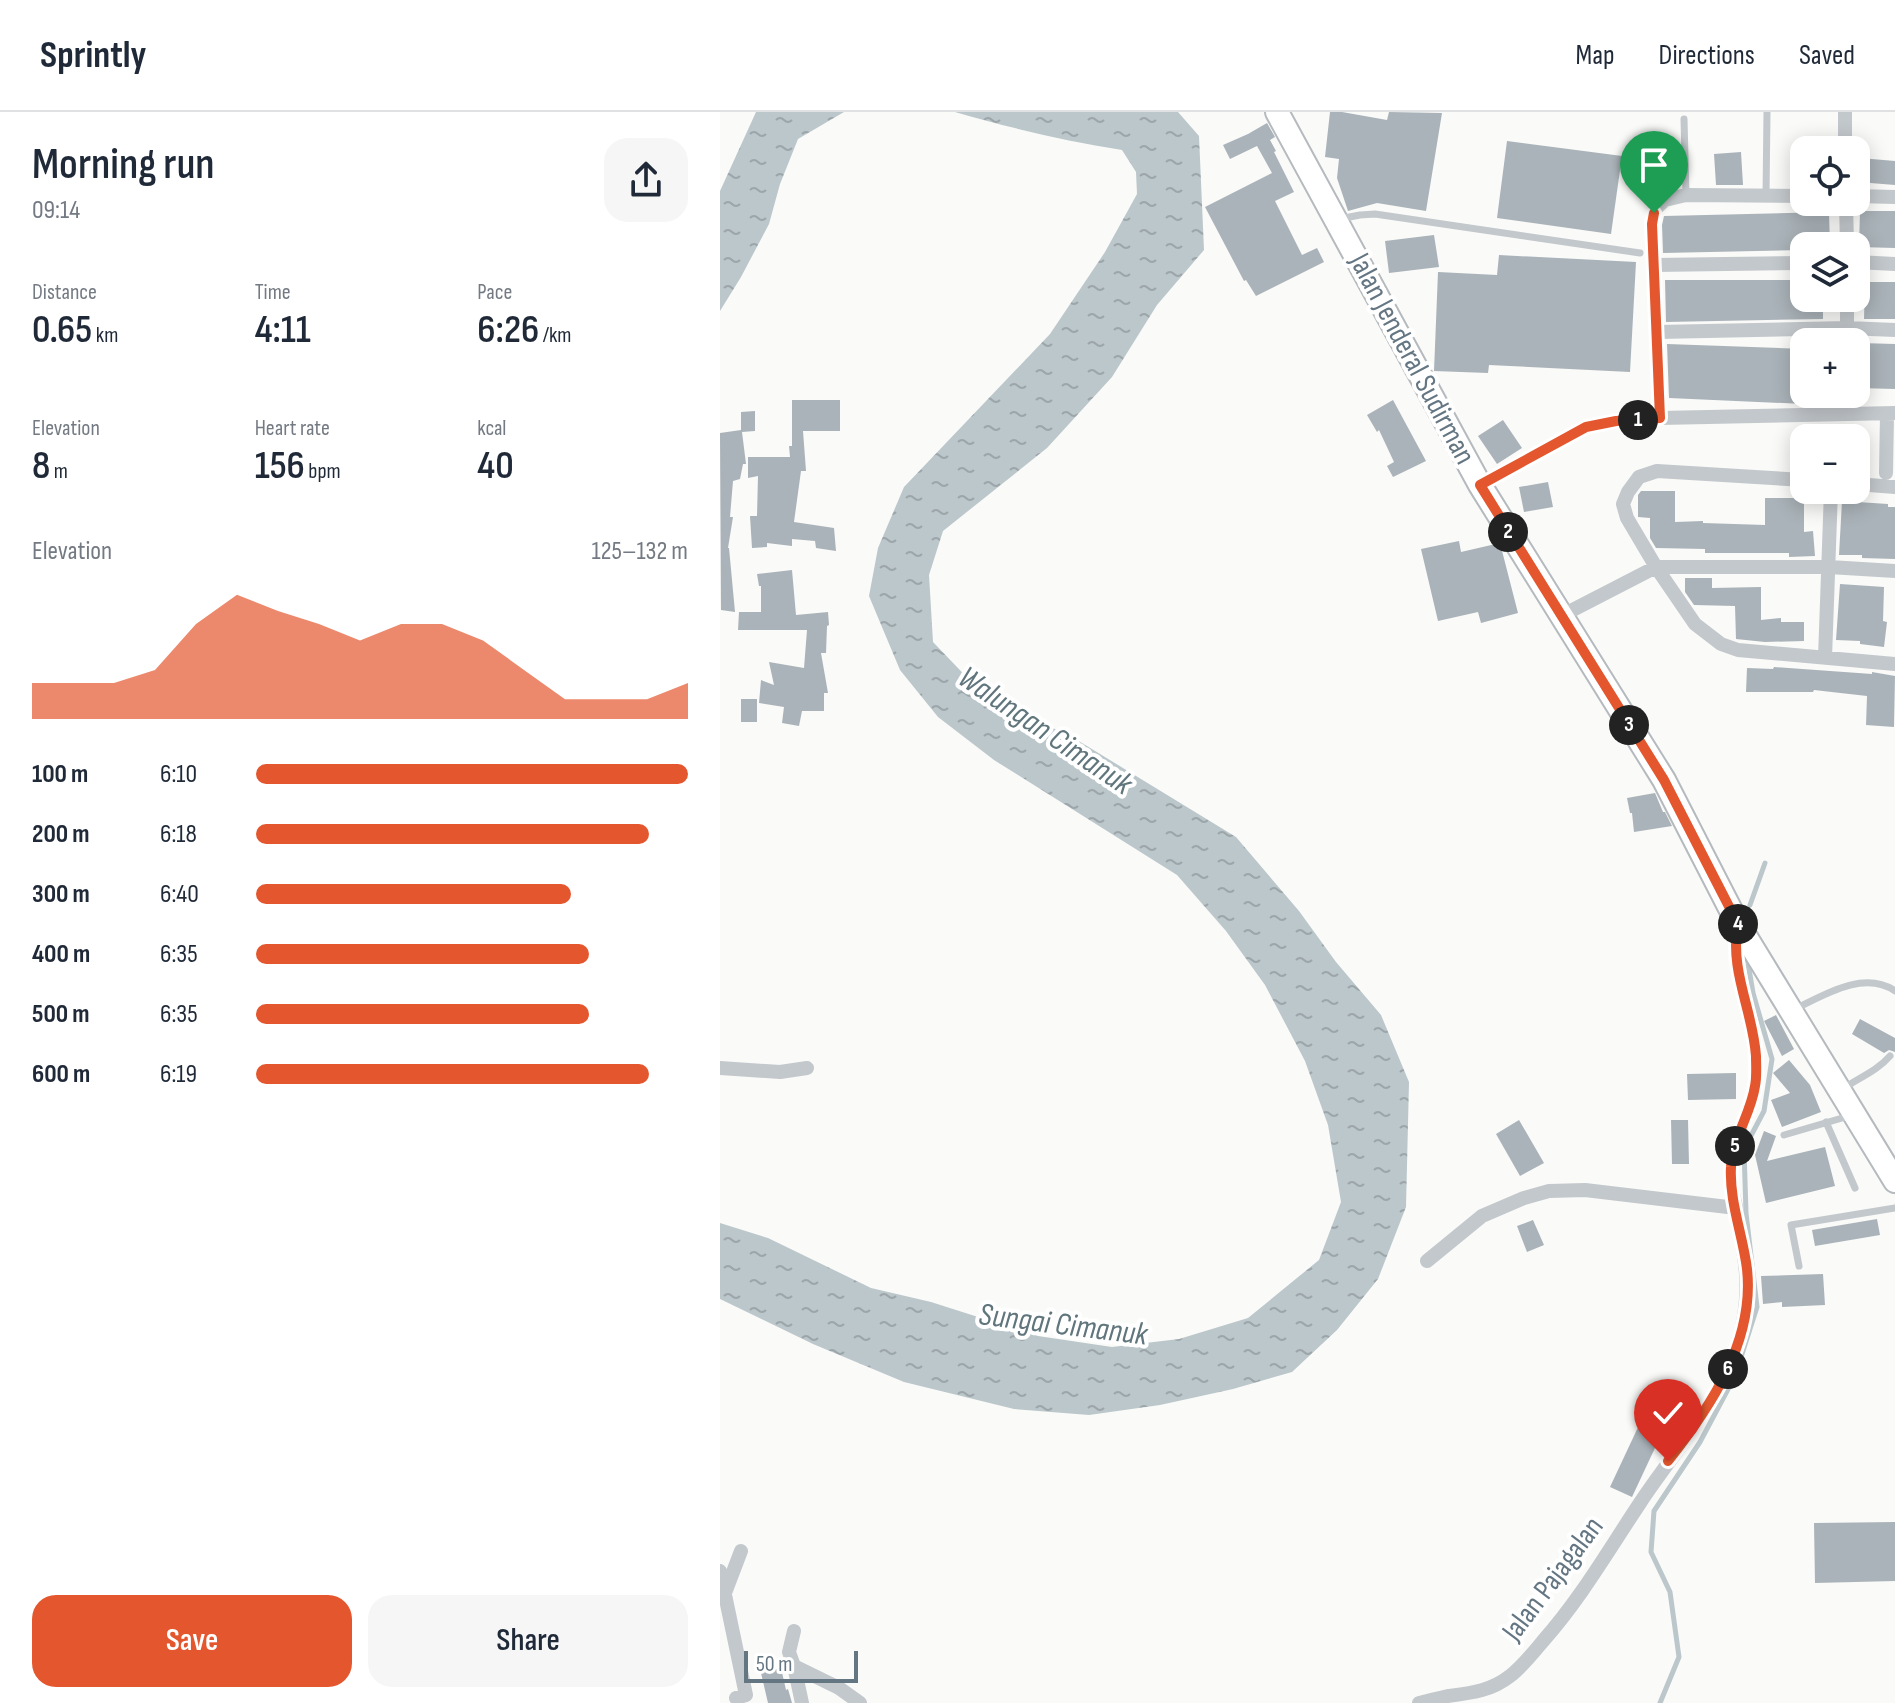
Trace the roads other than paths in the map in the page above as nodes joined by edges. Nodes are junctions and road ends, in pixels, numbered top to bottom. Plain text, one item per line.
1 (1767, 112) edge
2 (1845, 112) edge
3 (1282, 115) edge
4 (1684, 119) dead end
5 (1845, 136) edge
6 (1686, 195) junction
7 (1766, 196) junction
8 (1790, 196) edge
9 (1870, 196) edge
10 (1895, 197) edge
11 (1337, 220) junction
12 (1640, 253) dead end
13 (1790, 263) edge
14 (1870, 263) edge
15 (1895, 264) edge
16 (1654, 265) junction
17 (1895, 330) edge
18 (1658, 332) junction
19 (1870, 333) edge
20 (1790, 334) edge
21 (1848, 408) edge
22 (1848, 414) junction
23 (1891, 414) edge
24 (1660, 418) junction
25 (1886, 473) dead end
26 (1790, 479) edge
27 (1480, 485) junction
28 (1870, 485) edge
29 (1895, 487) edge
30 (1831, 504) edge
31 (1656, 567) junction
32 (1829, 567) junction
33 (1895, 571) edge
34 (1561, 616) junction
35 (1825, 658) junction
36 (1895, 664) edge
37 (1738, 924) junction
38 (1895, 991) edge
39 (1791, 1011) junction
40 (1890, 1056) dead end
41 (720, 1068) edge
42 (807, 1068) dead end
43 (1839, 1091) junction
44 (1855, 1114) junction
45 (1826, 1122) junction
46 (1784, 1135) dead end
47 (1895, 1181) edge
48 (1855, 1188) dead end
49 (1736, 1208) junction
50 (1895, 1208) edge
51 (1427, 1261) dead end
52 (1799, 1266) dead end
53 (741, 1551) dead end
54 (720, 1571) edge
55 (725, 1593) junction
56 (794, 1631) dead end
57 (794, 1666) junction
58 (737, 1700) edge
59 (720, 1701) edge
60 (802, 1703) edge
61 (860, 1703) edge
62 (1419, 1703) edge

1 - 7 lane
2 - 5 street
3 - 11 main road, Jalan Jenderal Sudirman
4 - 6 lane
6 - 7 street
6 - 16 street
7 - 8 street
9 - 10 street
11 - 12 lane
11 - 27 main road, Jalan Jenderal Sudirman
13 - 16 street
14 - 15 street
16 - 18 street
17 - 19 street
18 - 20 street
18 - 24 street
21 - 22 street
22 - 23 street
22 - 24 street
23 - 25 street
24 - 27 street
26 - 31 street
27 - 34 main road, Jalan Jenderal Sudirman
28 - 29 street
30 - 32 street
31 - 32 street
31 - 34 street
31 - 35 street
32 - 33 street
32 - 35 street
34 - 37 main road, Jalan Jenderal Sudirman
35 - 36 street
37 - 39 main road, Jalan Jenderal Sudirman
37 - 49 street, Jalan Pajagalan
38 - 39 lane
39 - 43 main road, Jalan Jenderal Sudirman
40 - 43 lane
41 - 42 street
43 - 44 main road, Jalan Jenderal Sudirman
44 - 45 lane
44 - 47 main road, Jalan Jenderal Sudirman
45 - 46 lane
45 - 48 lane
49 - 51 street
49 - 62 street, Jalan Pajagalan
50 - 52 lane
53 - 55 street
54 - 55 street
55 - 58 street
56 - 57 street
57 - 60 street
57 - 61 street
58 - 59 street

